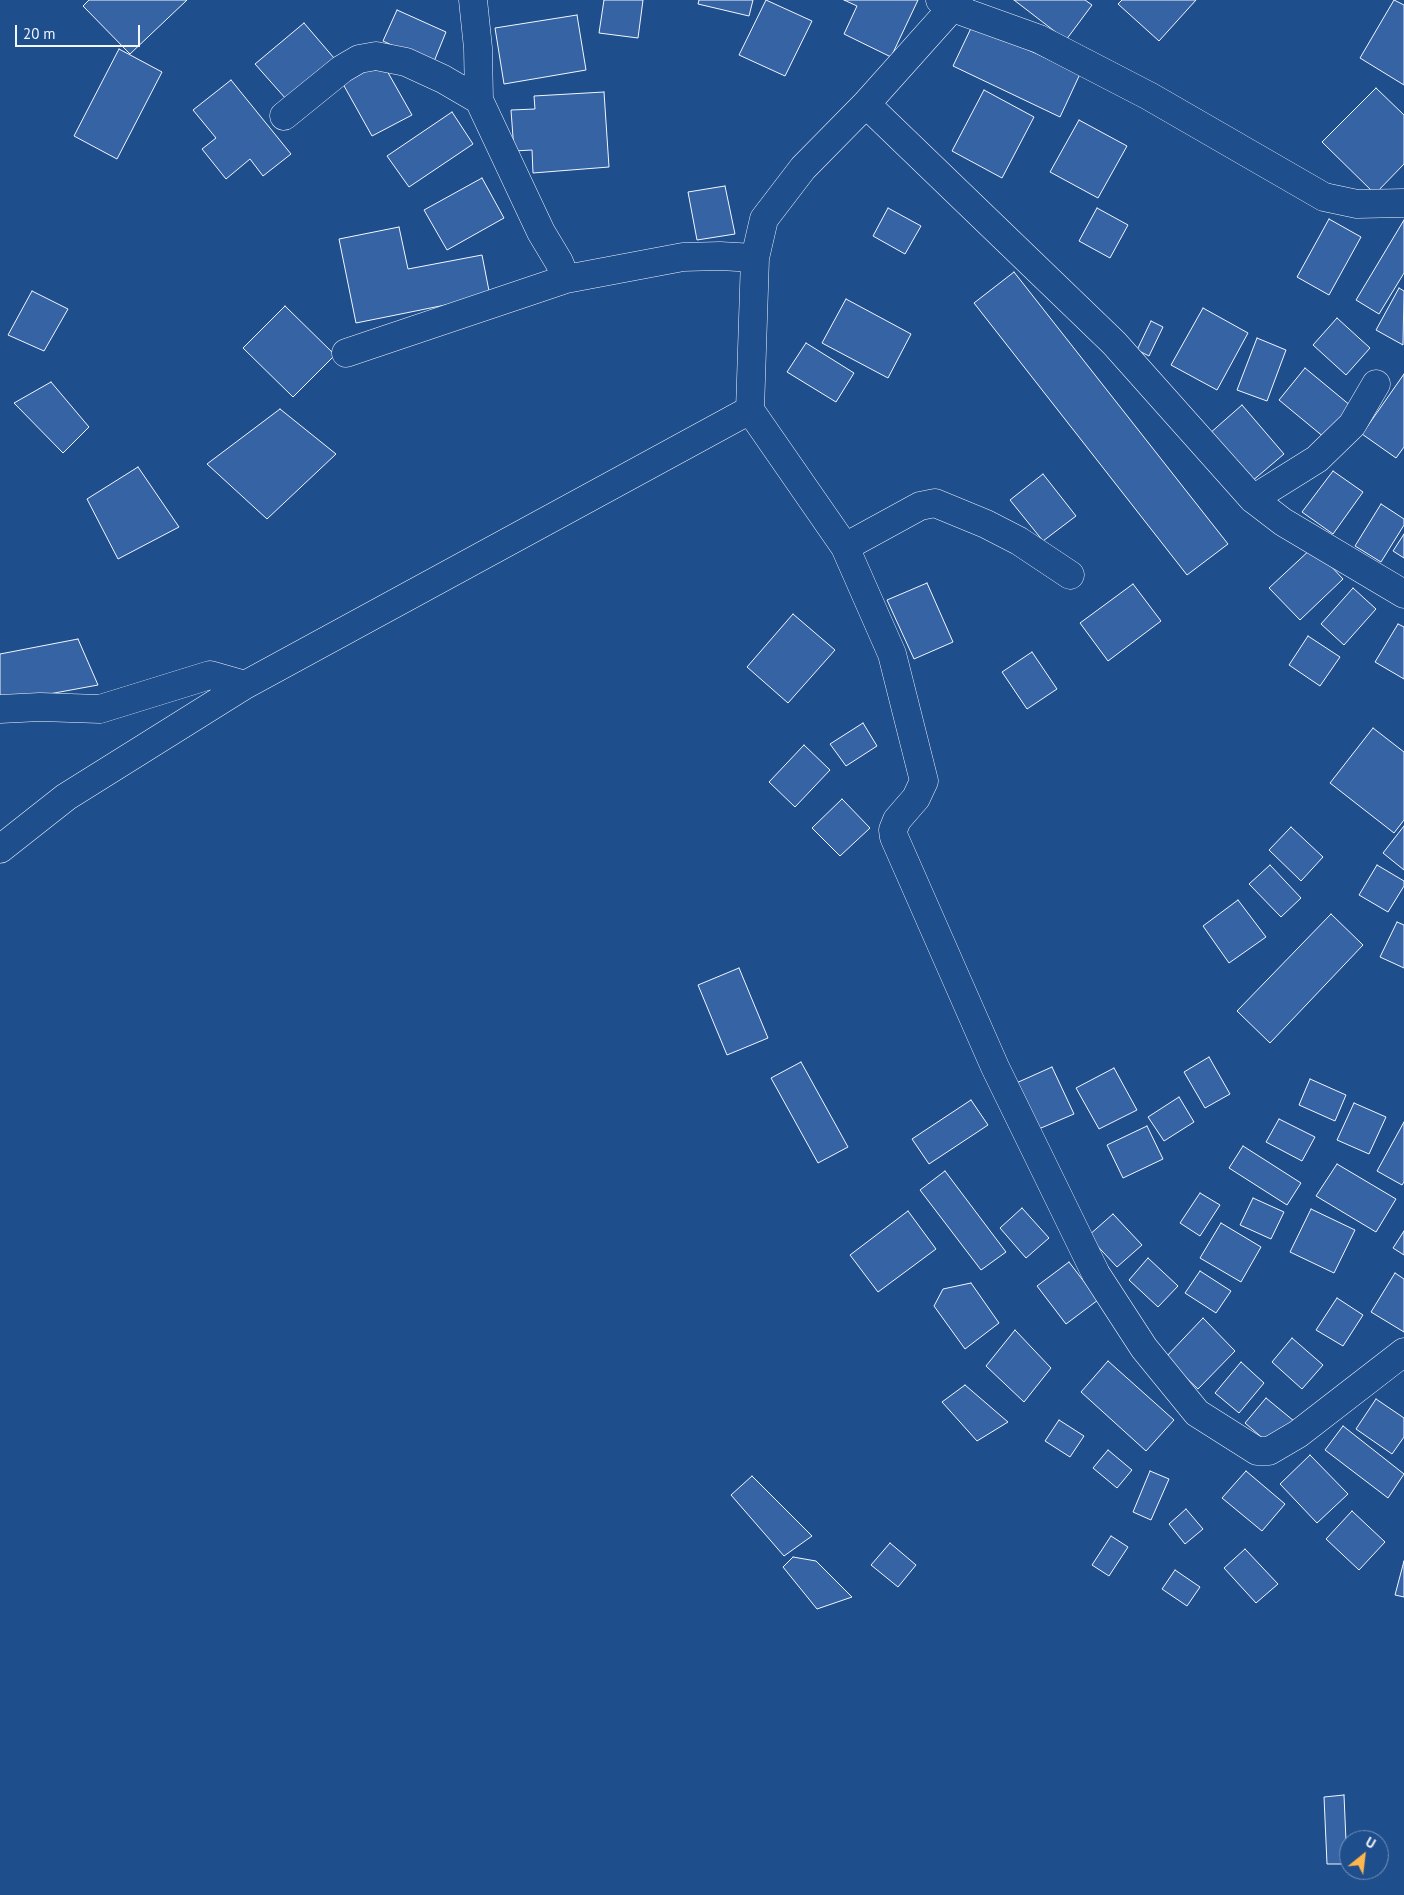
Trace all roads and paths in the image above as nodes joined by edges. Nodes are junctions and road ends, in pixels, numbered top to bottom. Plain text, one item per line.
1 (473, 0) edge
2 (950, 3) edge
3 (479, 100) junction
4 (866, 104) junction
5 (284, 116) dead end
6 (1404, 204) edge
7 (755, 258) junction
8 (566, 279) junction
9 (346, 353) dead end
10 (1376, 384) dead end
11 (750, 410) junction
12 (1253, 499) junction
13 (845, 547) junction
14 (1070, 575) dead end
15 (1404, 594) edge
16 (245, 685) junction
17 (0, 709) edge
18 (0, 849) edge
19 (1404, 1352) edge

1 - 3 street
2 - 4 street
2 - 6 street
3 - 5 street
3 - 8 street
4 - 7 street
4 - 12 street
7 - 8 street
7 - 11 street
8 - 9 street
10 - 12 street
11 - 13 street
11 - 16 street
12 - 15 street
13 - 14 street
13 - 19 street
16 - 17 street
16 - 18 street

